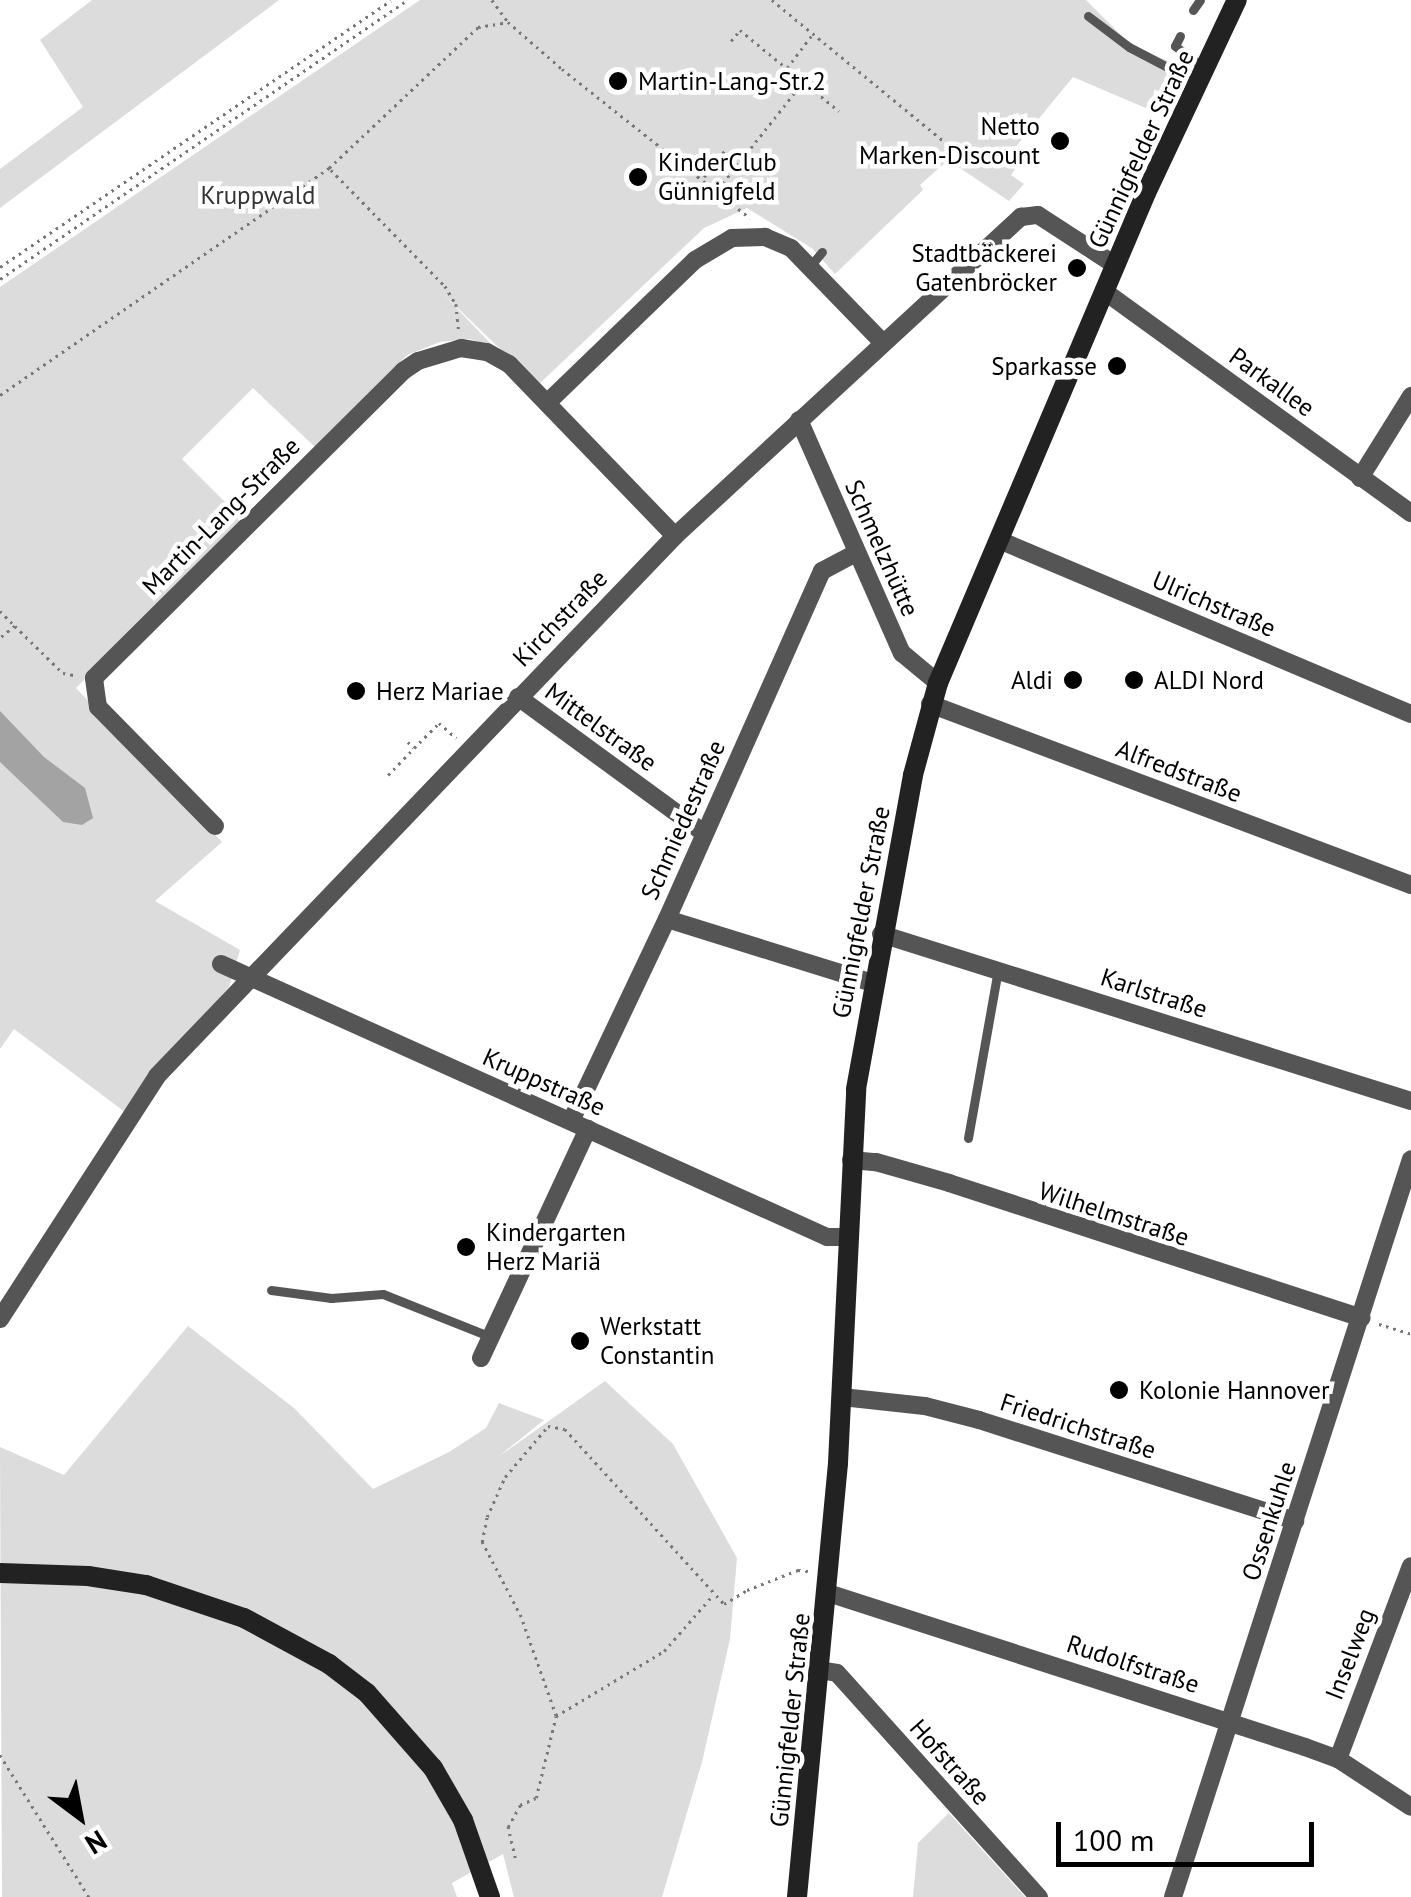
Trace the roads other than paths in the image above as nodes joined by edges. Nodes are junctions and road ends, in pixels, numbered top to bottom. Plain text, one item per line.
1 (1200, 0) edge
2 (1238, 0) edge
3 (1192, 10) dead end
4 (1088, 16) dead end
5 (1180, 36) dead end
6 (1201, 76) junction
7 (1115, 265) junction
8 (1104, 291) junction
9 (882, 342) junction
10 (1411, 396) edge
11 (547, 403) junction
12 (799, 420) junction
13 (1360, 478) junction
14 (1411, 513) edge
15 (676, 536) junction
16 (999, 540) junction
17 (854, 554) junction
18 (938, 684) junction
19 (518, 697) junction
20 (930, 704) junction
21 (1411, 714) edge
22 (215, 826) dead end
23 (704, 832) junction
24 (1411, 885) edge
25 (668, 919) junction
26 (881, 934) junction
27 (221, 964) dead end
28 (998, 970) junction
29 (249, 976) junction
30 (872, 983) junction
31 (1411, 1101) edge
32 (579, 1125) junction
33 (968, 1138) dead end
34 (1411, 1159) edge
35 (851, 1160) junction
36 (849, 1237) junction
37 (271, 1290) dead end
38 (1361, 1318) junction
39 (0, 1319) edge
40 (491, 1337) junction
41 (481, 1358) dead end
42 (842, 1398) junction
43 (1295, 1521) junction
44 (1411, 1566) edge
45 (0, 1573) edge
46 (829, 1583) junction
47 (820, 1670) junction
48 (1232, 1721) junction
49 (1338, 1759) junction
50 (1411, 1807) edge
51 (490, 1897) edge
52 (797, 1897) edge
53 (1038, 1897) edge
54 (1174, 1897) edge

1 - 3 lane
2 - 6 street, Günnigfelder Straße
4 - 6 lane
5 - 6 lane
6 - 7 street, Günnigfelder Straße
7 - 8 street, Günnigfelder Straße
7 - 9 street, Kirchstraße
8 - 13 street, Parkallee
8 - 16 street, Günnigfelder Straße
9 - 11 street
9 - 12 street, Kirchstraße
10 - 13 street
11 - 15 street
11 - 22 street, Martin-Lang-Straße
12 - 15 street, Kirchstraße
12 - 17 street, Schmelzhütte
13 - 14 street, Parkallee
15 - 19 street, Kirchstraße
16 - 18 street, Günnigfelder Straße
16 - 21 street, Ulrichstraße
17 - 18 street, Schmelzhütte
17 - 23 street, Schmiedestraße
18 - 20 street, Günnigfelder Straße
19 - 23 street, Mittelstraße
19 - 29 street, Kirchstraße
20 - 24 street, Alfredstraße
20 - 26 street, Günnigfelder Straße
23 - 25 street, Schmiedestraße
25 - 30 street
25 - 32 street, Schmiedestraße
26 - 28 street, Karlstraße
26 - 30 street, Günnigfelder Straße
27 - 29 street, Kruppstraße
28 - 31 street, Karlstraße
28 - 33 lane
29 - 32 street, Kruppstraße
29 - 39 street, Kirchstraße
30 - 35 street, Günnigfelder Straße
32 - 36 street, Kruppstraße
32 - 40 street, Schmiedestraße
34 - 38 street, Ossenkuhle
35 - 36 street, Günnigfelder Straße
35 - 38 street, Wilhelmstraße
36 - 42 street, Günnigfelder Straße
37 - 40 lane
38 - 43 street, Ossenkuhle
40 - 41 street, Schmiedestraße
42 - 43 street, Friedrichstraße
42 - 46 street, Günnigfelder Straße
43 - 48 street, Ossenkuhle
44 - 49 street, Inselweg
45 - 51 street
46 - 47 street, Günnigfelder Straße
46 - 48 street, Rudolfstraße
47 - 52 street, Günnigfelder Straße
47 - 53 street, Hofstraße
48 - 49 street, Rudolfstraße
48 - 54 street, Ossenkuhle
49 - 50 street, Rudolfstraße

